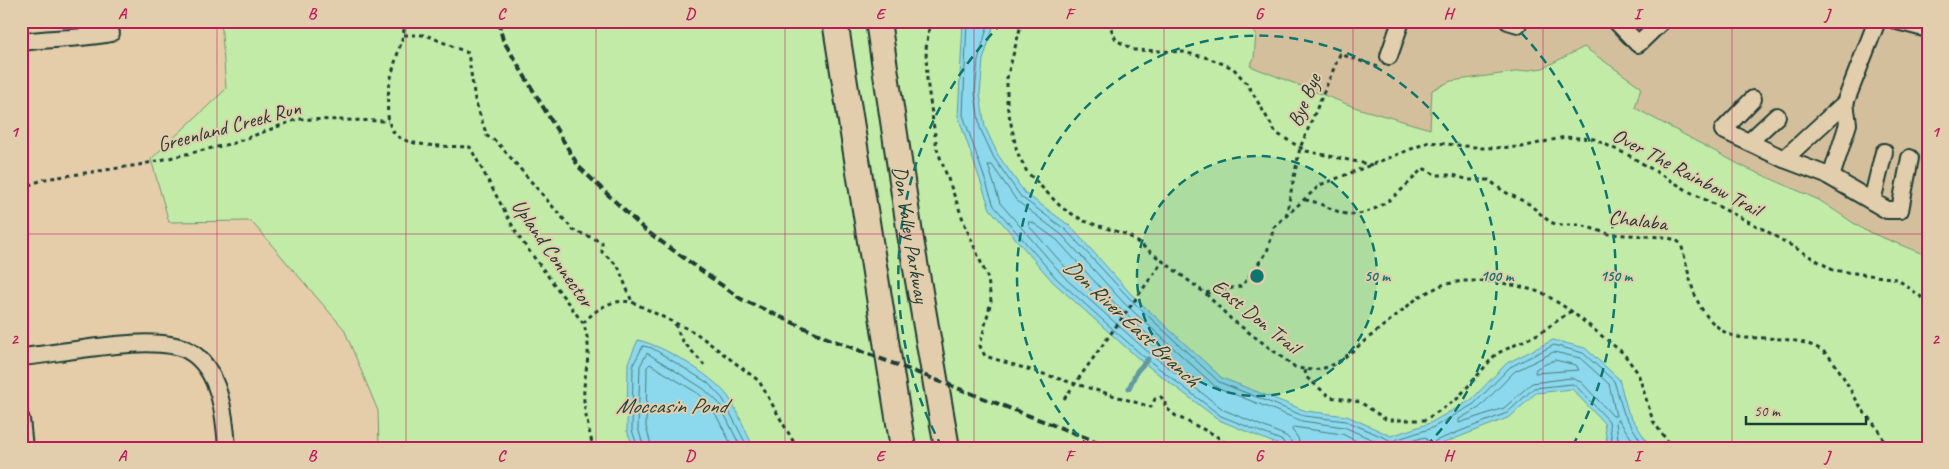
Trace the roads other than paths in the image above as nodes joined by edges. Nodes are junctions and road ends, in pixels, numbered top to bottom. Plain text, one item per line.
1 (835, 21) edge
2 (878, 21) edge
3 (1401, 21) edge
4 (1616, 21) edge
5 (1662, 21) edge
6 (1877, 21) edge
7 (1897, 21) edge
8 (1928, 29) edge
9 (111, 33) dead end
10 (21, 42) edge
11 (1389, 56) road end
12 (1753, 99) dead end
13 (1845, 103) junction
14 (1777, 116) dead end
15 (1749, 142) junction
16 (1884, 152) dead end
17 (1910, 158) dead end
18 (1784, 159) junction
19 (1831, 177) junction
20 (1872, 201) junction
21 (21, 357) edge
22 (21, 420) edge
23 (24, 448) edge
24 (227, 448) edge
25 (903, 448) edge
26 (947, 448) edge

1 - 25 highway, Don Valley Parkway
2 - 26 highway, Don Valley Parkway
3 - 11 street
4 - 5 street
6 - 13 street
7 - 8 street
9 - 10 street
12 - 15 street
13 - 18 street
13 - 19 street
14 - 15 street
15 - 18 street
16 - 20 street
17 - 20 street
18 - 19 street
19 - 20 street
21 - 24 street
22 - 23 street

